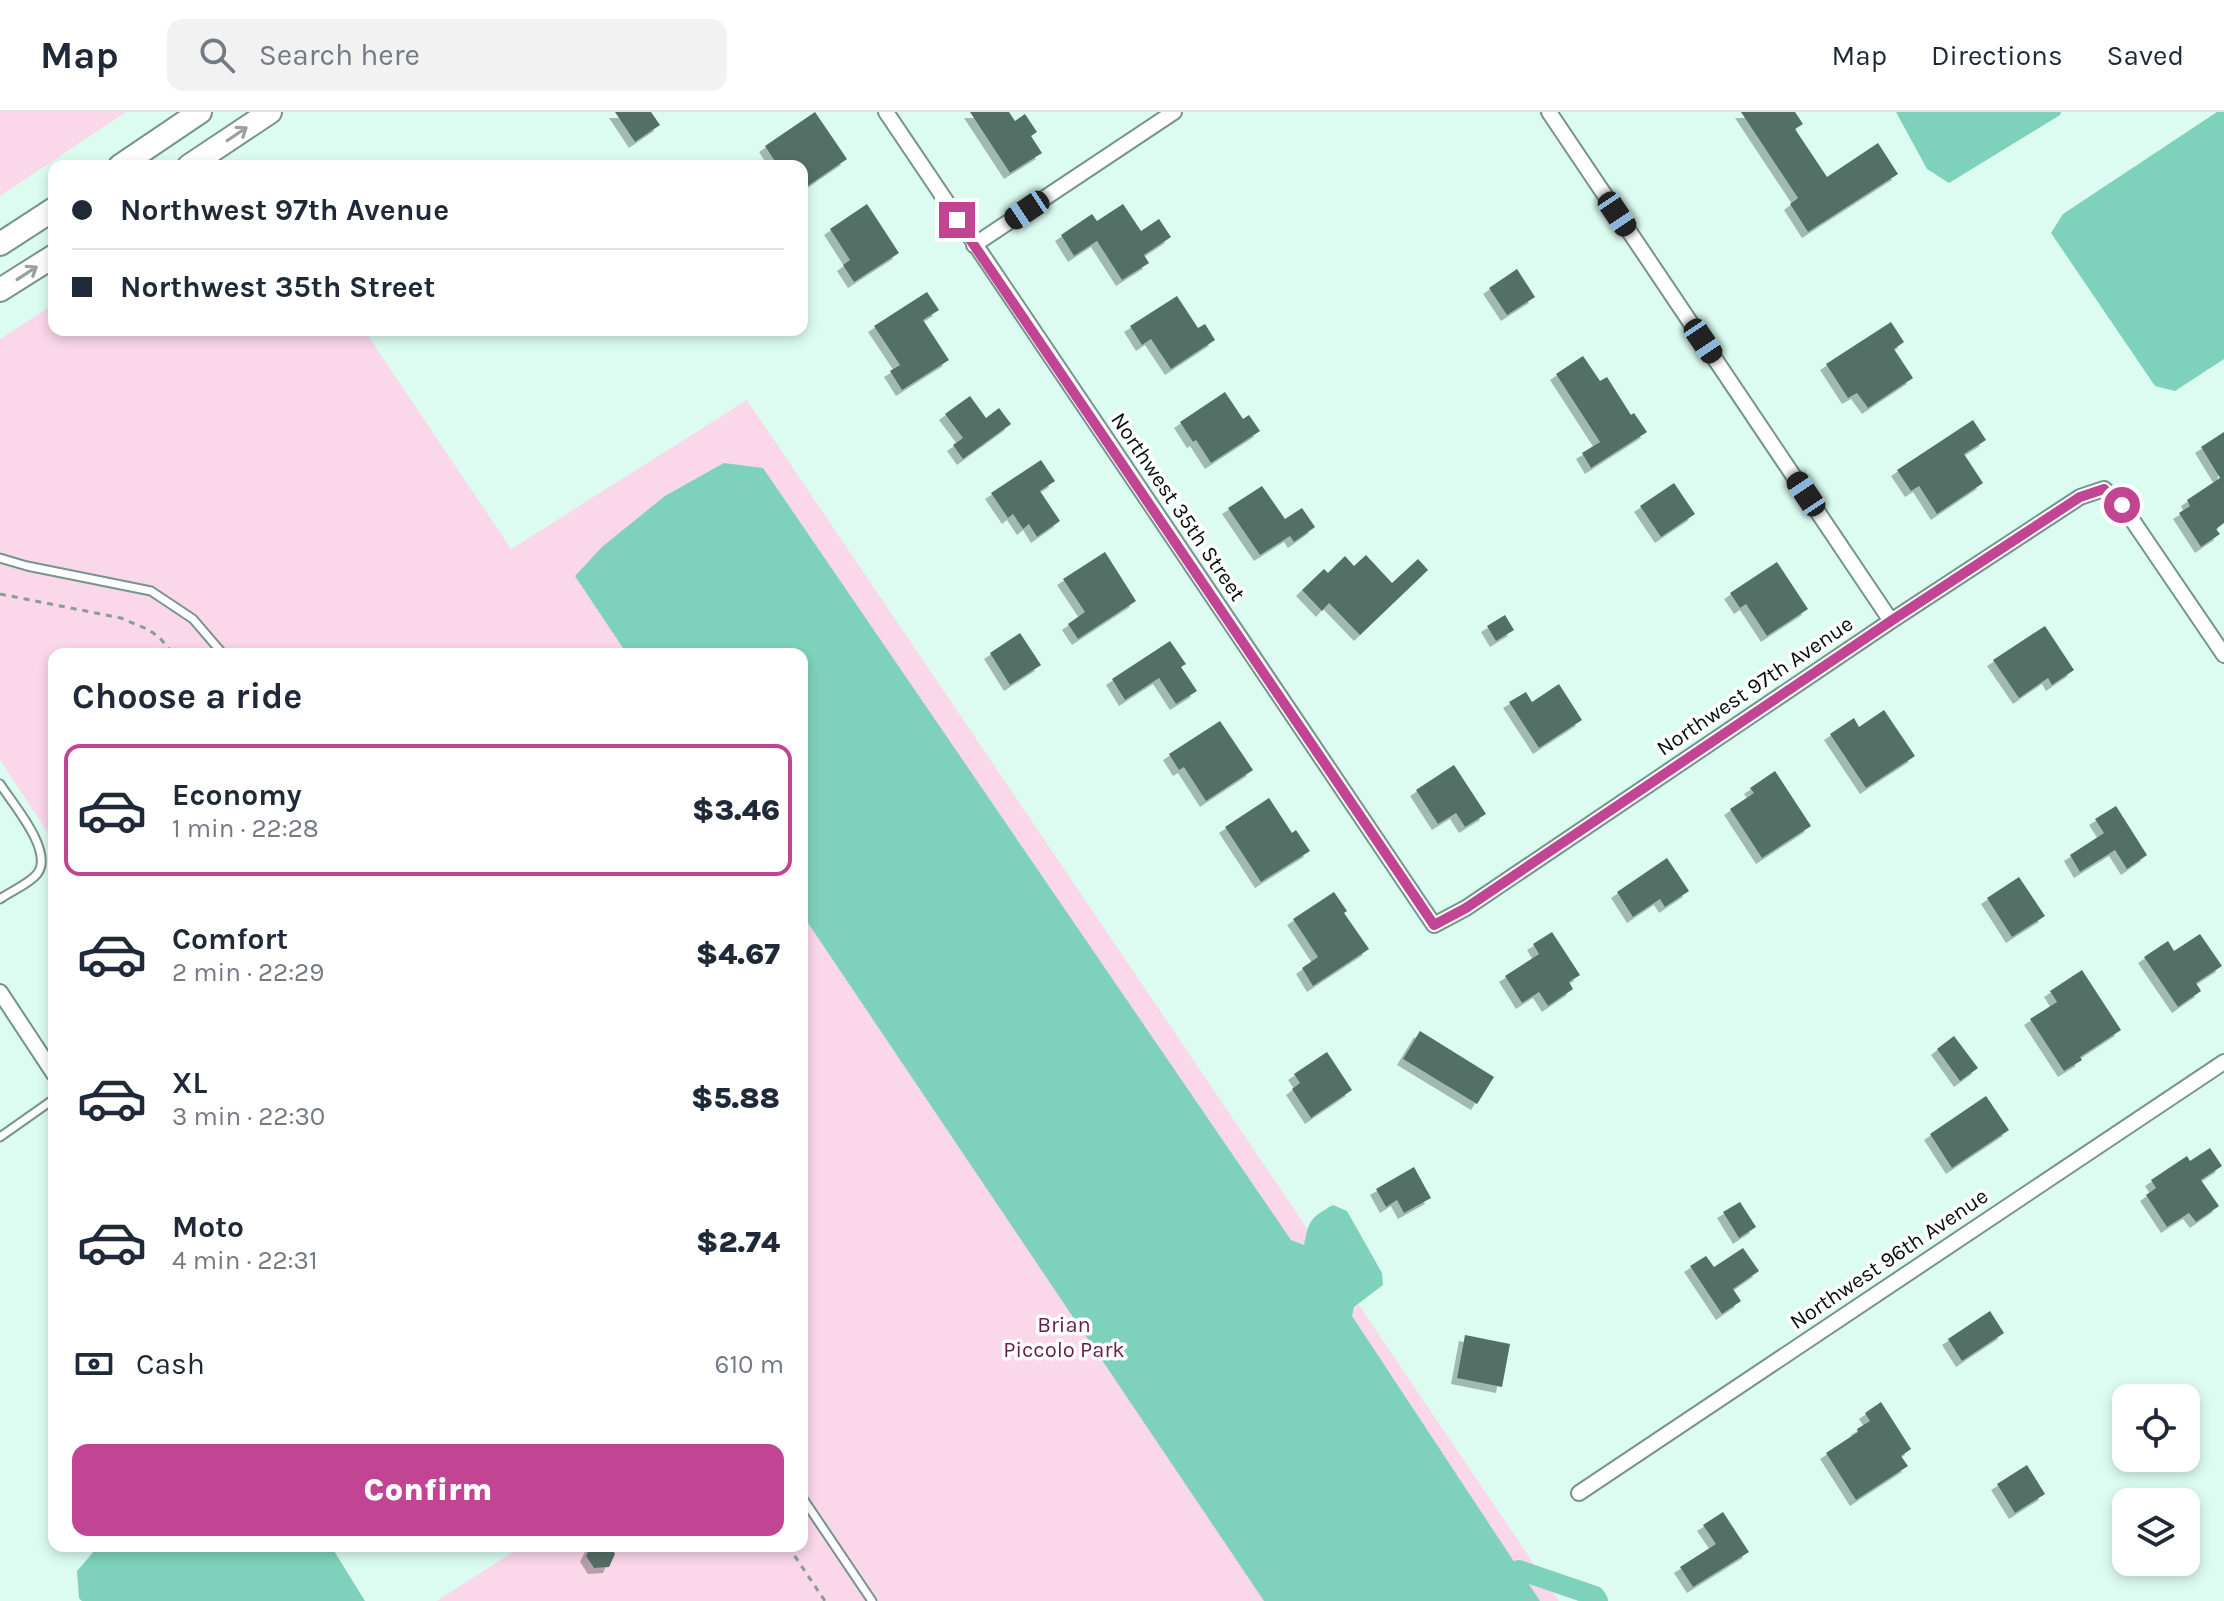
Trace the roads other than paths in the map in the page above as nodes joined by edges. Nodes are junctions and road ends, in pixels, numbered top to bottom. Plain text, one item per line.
1 (270, 112) edge
2 (886, 112) edge
3 (1174, 112) edge
4 (1549, 112) edge
5 (192, 117) edge
6 (129, 160) edge
7 (197, 160) edge
8 (48, 213) edge
9 (0, 244) edge
10 (974, 245) junction
11 (48, 260) edge
12 (0, 290) edge
13 (0, 558) edge
14 (1891, 621) junction
15 (218, 648) edge
16 (2224, 655) edge
17 (0, 784) edge
18 (0, 899) edge
19 (1434, 925) joint
20 (0, 992) edge
21 (2224, 1062) edge
22 (48, 1065) edge
23 (48, 1103) edge
24 (0, 1137) edge
25 (1579, 1493) dead end
26 (808, 1506) edge
27 (872, 1601) edge

7 -> 1 main road
2 - 10 street, Northwest 35th Street
3 - 10 street
4 - 14 street
5 - 6 main road
5 - 7 main road
8 - 9 main road
10 - 19 street, Northwest 35th Street
12 -> 11 main road
13 - 15 lane
14 - 16 street, Northwest 97th Avenue
14 - 19 street, Northwest 97th Avenue
17 - 18 lane
20 - 22 street
21 - 25 street, Northwest 96th Avenue
23 - 24 lane
26 - 27 lane

